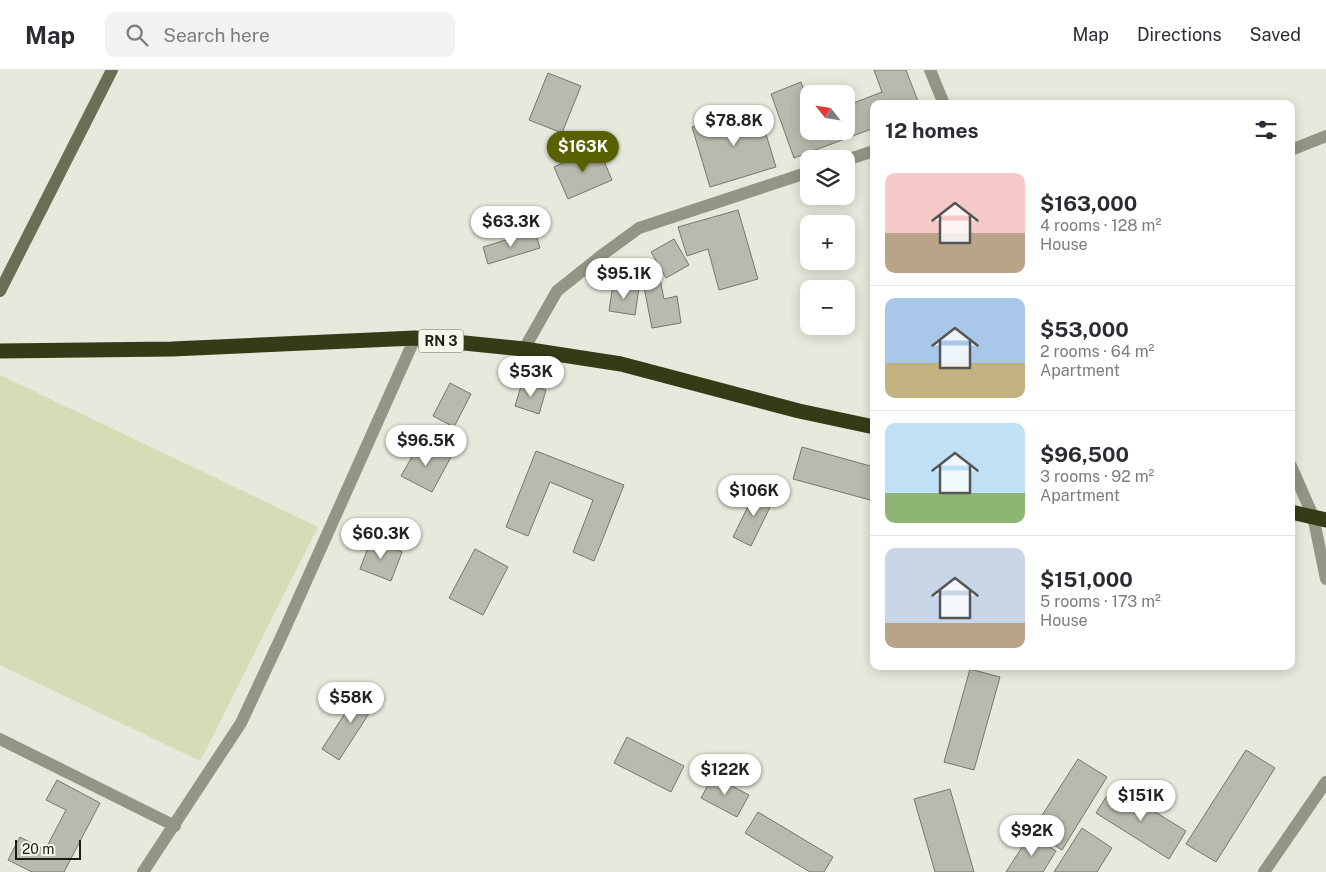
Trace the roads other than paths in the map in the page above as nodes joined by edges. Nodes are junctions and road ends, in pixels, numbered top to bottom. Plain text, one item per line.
1 (112, 70) edge
2 (930, 70) edge
3 (942, 100) edge
4 (1326, 136) edge
5 (1295, 148) edge
6 (870, 152) edge
7 (855, 157) edge
8 (800, 175) edge
9 (0, 291) edge
10 (414, 338) junction
11 (524, 349) junction
12 (0, 351) edge
13 (870, 426) edge
14 (1295, 473) edge
15 (1295, 513) edge
16 (1319, 518) edge
17 (1326, 579) edge
18 (0, 739) edge
19 (1326, 782) edge
20 (175, 826) junction
21 (143, 872) edge
22 (1264, 872) edge

1 - 9 main road
2 - 3 street
4 - 5 street
6 - 7 street
8 - 11 street
10 - 11 highway, RN 3
10 - 12 highway, RN 3
10 - 20 street
11 - 13 highway, RN 3
14 - 16 street
15 - 16 highway
16 - 17 street
18 - 20 street
19 - 22 street
20 - 21 street

